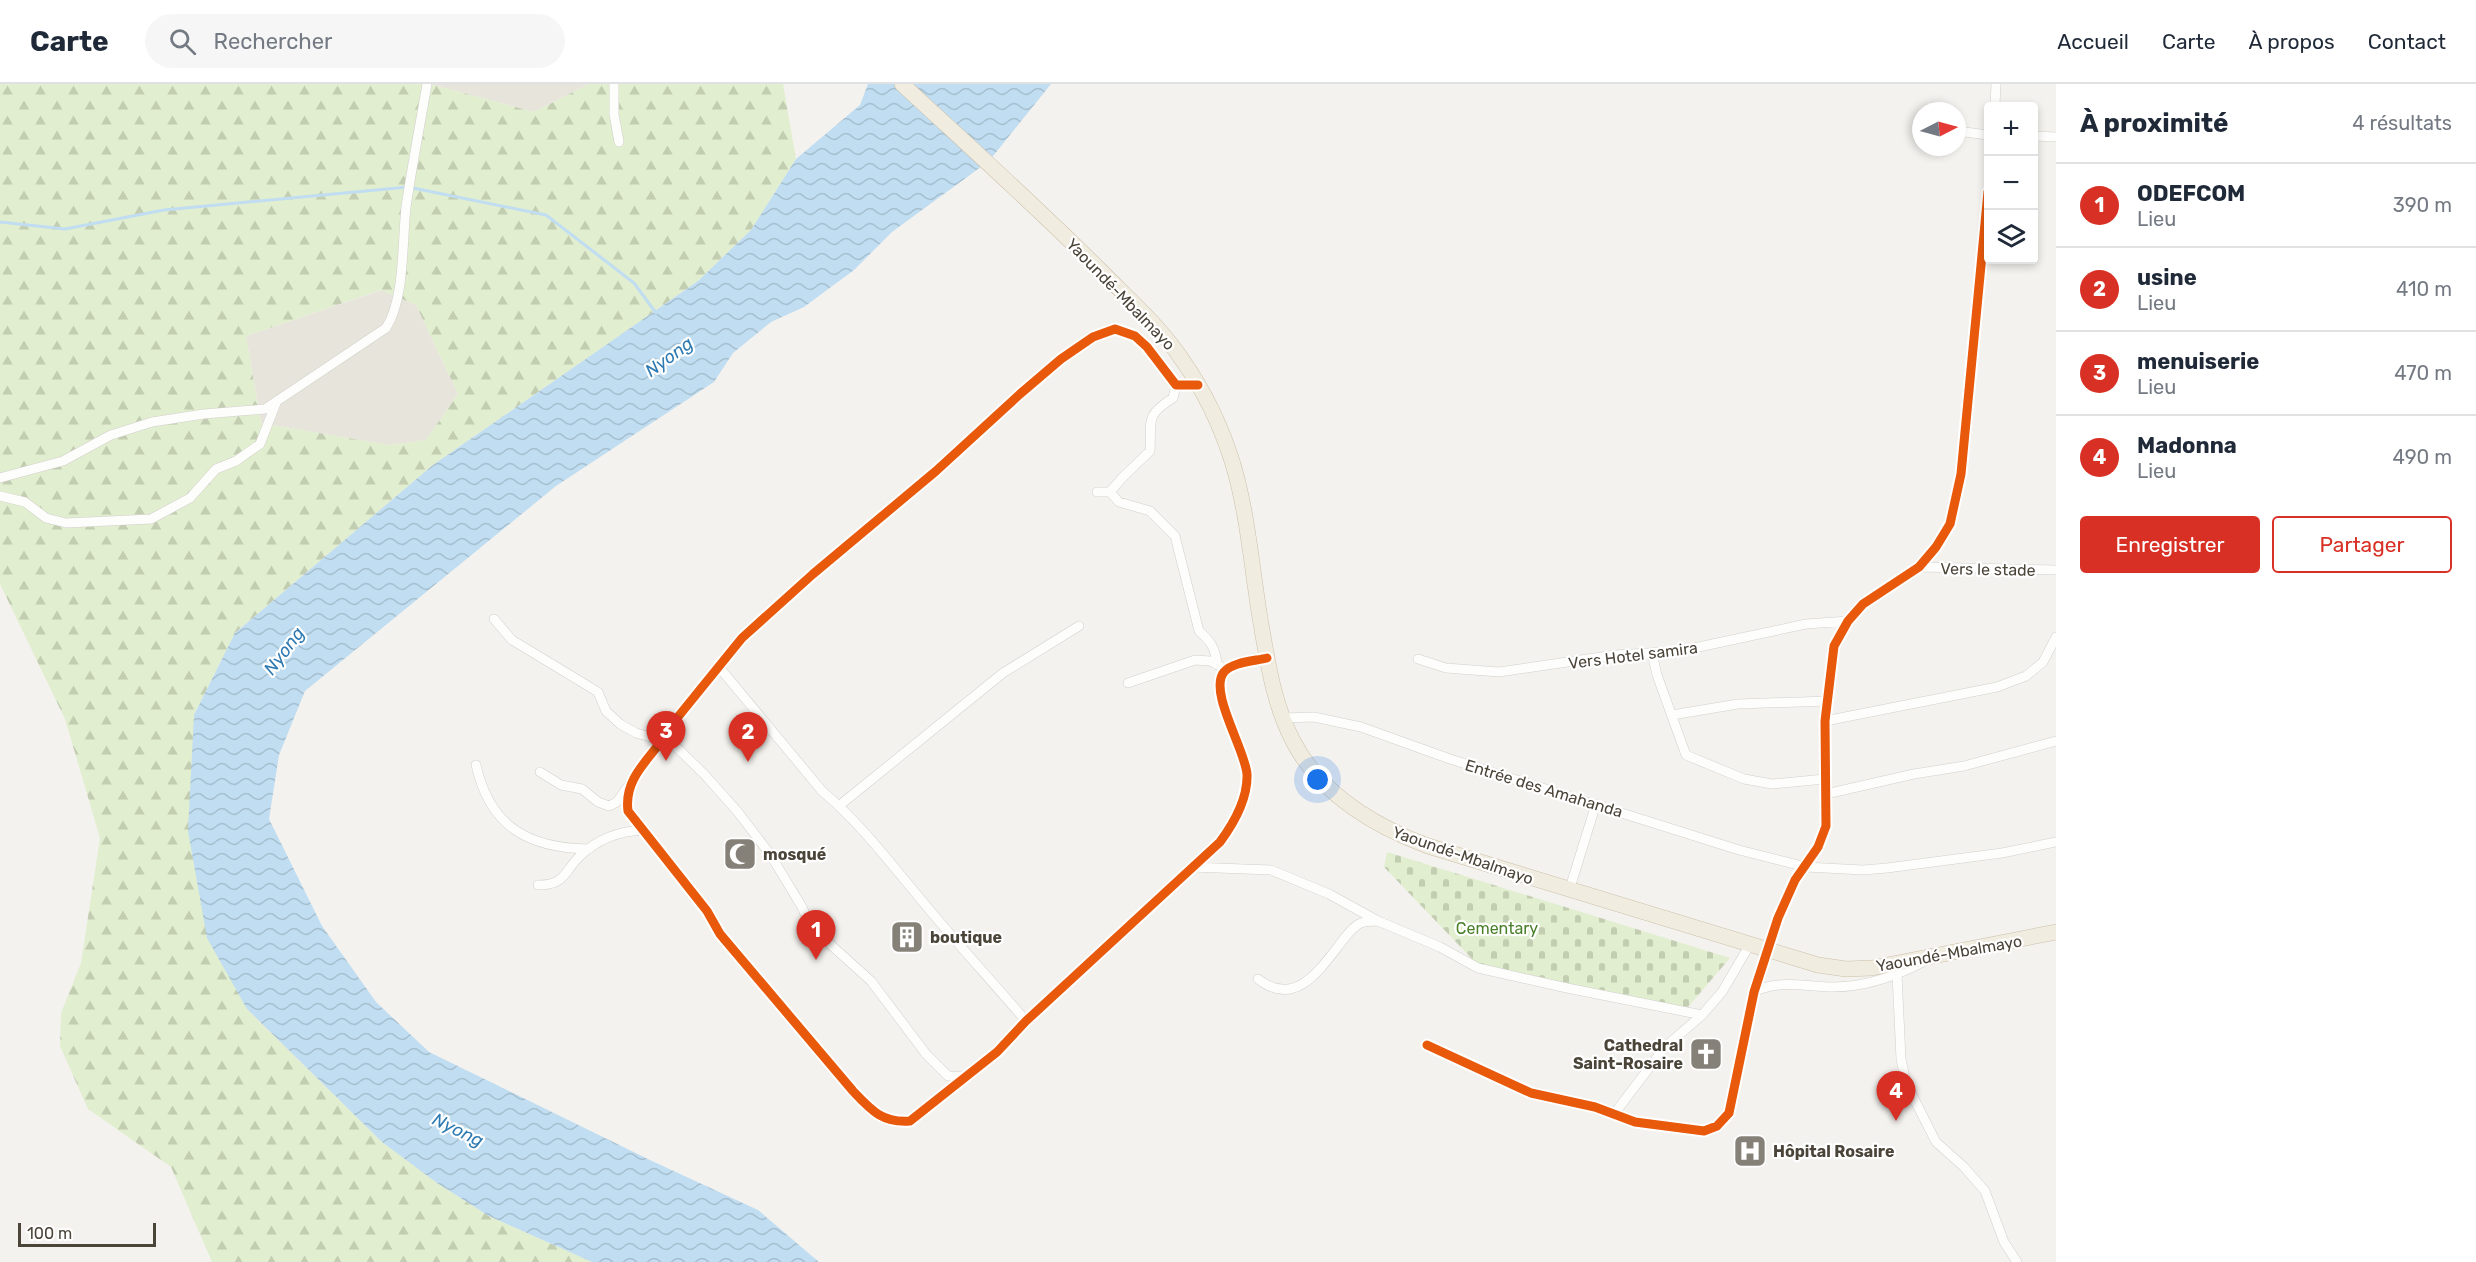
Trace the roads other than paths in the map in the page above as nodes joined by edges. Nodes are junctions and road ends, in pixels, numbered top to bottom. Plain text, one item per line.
1 (427, 84) edge
2 (614, 84) edge
3 (902, 84) edge
4 (1996, 84) edge
5 (1995, 102) edge
6 (1966, 132) edge
7 (1984, 134) edge
8 (2038, 136) edge
9 (2056, 137) edge
10 (620, 142) dead end
11 (1987, 210) edge
12 (1198, 385) junction
13 (1176, 386) junction
14 (276, 403) junction
15 (0, 478) edge
16 (1097, 492) dead end
17 (1110, 492) junction
18 (0, 496) edge
19 (1919, 567) junction
20 (2056, 570) edge
21 (494, 619) dead end
22 (1848, 621) junction
23 (1080, 626) dead end
24 (2056, 637) edge
25 (1652, 652) junction
26 (1267, 658) junction
27 (1418, 659) dead end
28 (1217, 665) junction
29 (719, 667) junction
30 (1228, 668) junction
31 (1128, 683) dead end
32 (1828, 701) junction
33 (1672, 715) junction
34 (1283, 717) junction
35 (1825, 720) junction
36 (666, 738) junction
37 (2056, 741) edge
38 (476, 765) dead end
39 (540, 772) dead end
40 (1825, 779) junction
41 (631, 782) junction
42 (1826, 794) junction
43 (1596, 804) junction
44 (840, 806) junction
45 (644, 830) junction
46 (2056, 842) edge
47 (589, 849) junction
48 (1191, 867) junction
49 (1806, 867) junction
50 (538, 885) dead end
51 (1569, 891) junction
52 (1378, 921) junction
53 (2056, 933) edge
54 (1749, 946) junction
55 (1768, 952) junction
56 (1938, 955) junction
57 (1897, 974) junction
58 (1258, 980) dead end
59 (1754, 992) junction
60 (1702, 1015) junction
61 (1026, 1021) junction
62 (1427, 1045) dead end
63 (966, 1077) junction
64 (1614, 1114) junction
65 (2017, 1262) edge

1 - 14 street
2 - 10 street
3 - 12 highway, Yaoundé-Mbalmayo
4 - 5 street
6 - 7 street
8 - 9 street
11 - 19 street
12 - 13 street
12 - 26 highway, Yaoundé-Mbalmayo
13 - 17 street
13 - 29 street
14 - 15 street
14 - 18 street
16 - 17 street
17 - 28 street
19 - 20 street, Vers le stade
19 - 22 street
21 - 36 street
22 - 25 street, Vers Hotel samira
22 - 32 street
23 - 44 street
24 - 35 street
25 - 27 street, Vers Hotel samira
25 - 33 street
26 - 30 street
26 - 34 highway, Yaoundé-Mbalmayo
28 - 30 street
28 - 31 street
29 - 36 street
29 - 44 street
30 - 48 street
32 - 33 street
32 - 35 street
33 - 40 street
34 - 43 street, Entrée des Amahanda
34 - 51 highway, Yaoundé-Mbalmayo
35 - 40 street
36 - 41 street
36 - 63 street
37 - 42 street
38 - 47 street
39 - 41 street
40 - 42 street
41 - 45 street
42 - 49 street
43 - 49 street, Entrée des Amahanda
43 - 51 street
44 - 61 street
45 - 47 street
45 - 63 street
46 - 49 street, Entrée des Amahanda
47 - 50 street
48 - 52 street
48 - 61 street
49 - 55 street
51 - 54 highway, Yaoundé-Mbalmayo
52 - 58 street
52 - 60 street
53 - 56 highway, Yaoundé-Mbalmayo
54 - 55 highway, Yaoundé-Mbalmayo
54 - 60 street
55 - 56 highway, Yaoundé-Mbalmayo
55 - 59 street
56 - 57 street
57 - 59 street
57 - 65 street
59 - 64 street
60 - 64 street
61 - 63 street
62 - 64 street

